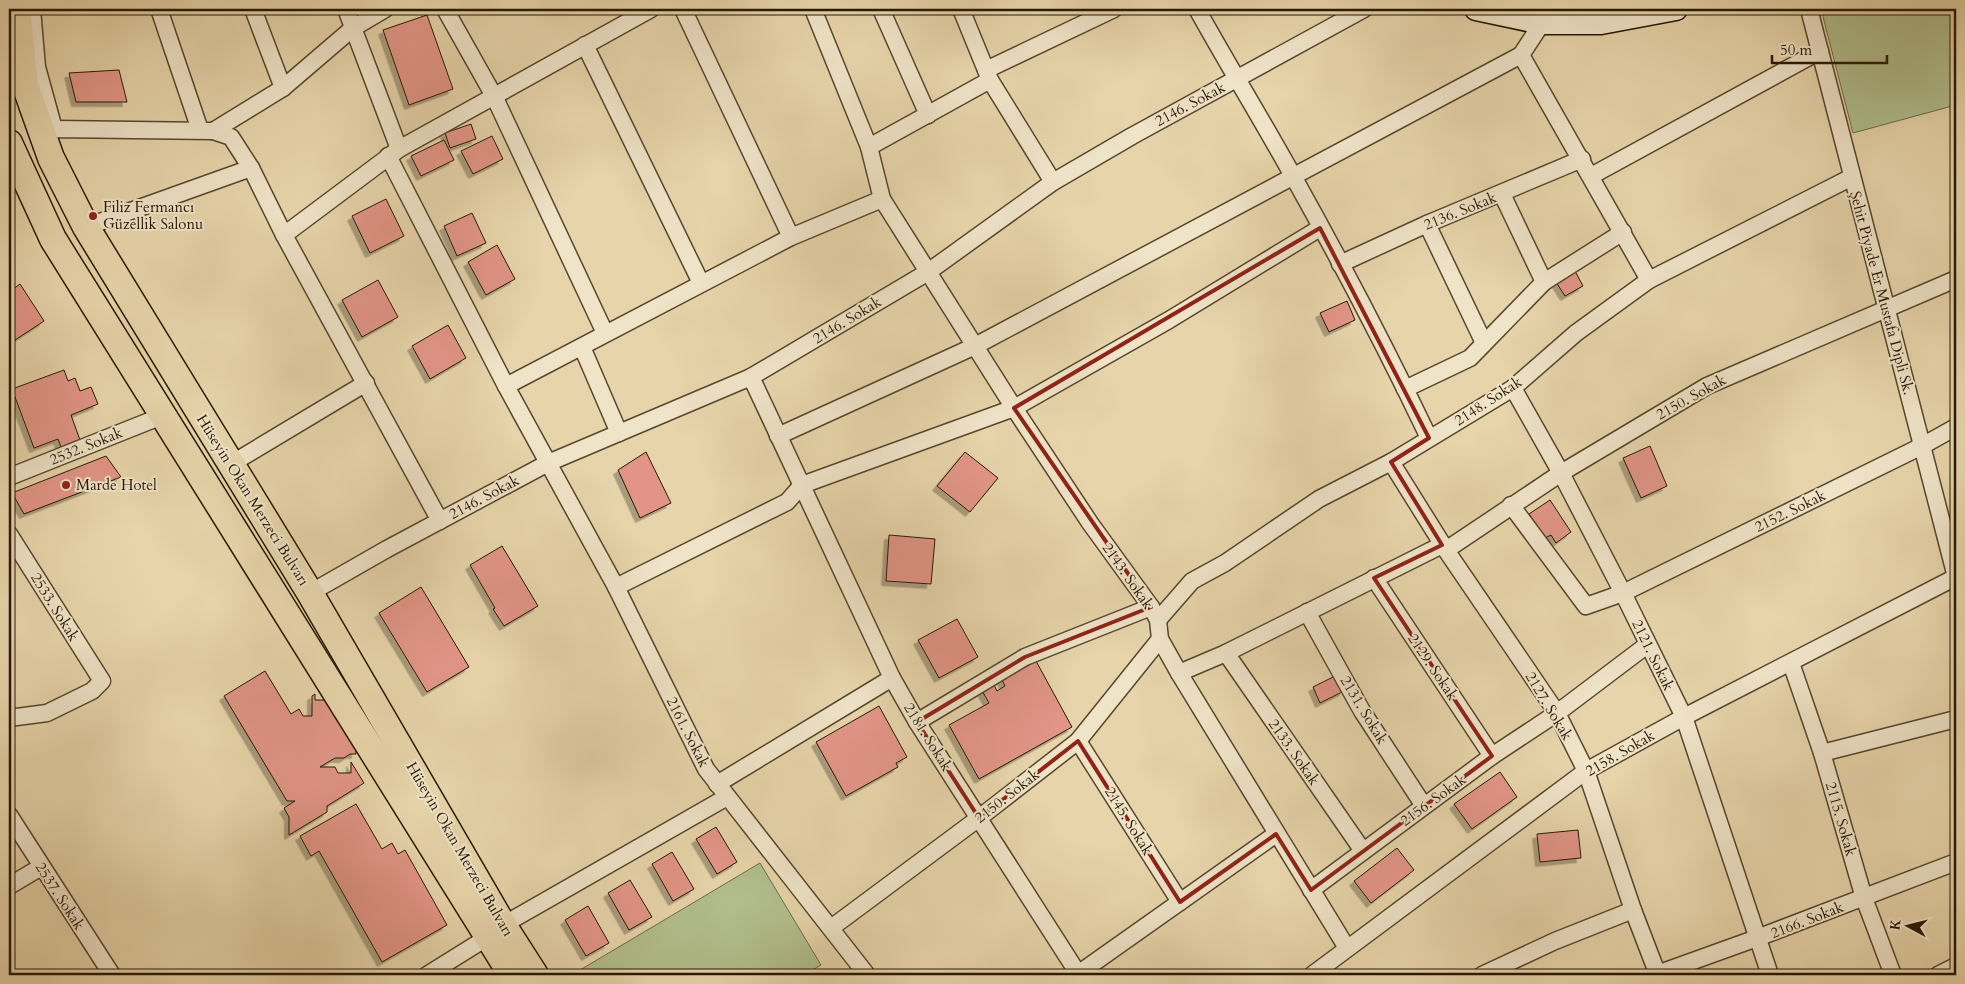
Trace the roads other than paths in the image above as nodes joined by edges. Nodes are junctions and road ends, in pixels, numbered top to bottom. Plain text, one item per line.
1 (17, 9) edge
2 (32, 9) edge
3 (159, 9) edge
4 (253, 9) edge
5 (346, 9) edge
6 (385, 9) edge
7 (445, 9) edge
8 (651, 9) edge
9 (683, 9) edge
10 (813, 9) edge
11 (881, 9) edge
12 (961, 9) edge
13 (1114, 9) edge
14 (1197, 9) edge
15 (1364, 9) edge
16 (1476, 9) edge
17 (1676, 9) edge
18 (1809, 9) edge
19 (1542, 23) junction
20 (353, 28) junction
21 (585, 45) junction
22 (1820, 51) junction
23 (1521, 55) junction
24 (988, 75) junction
25 (1236, 80) junction
26 (283, 88) junction
27 (494, 96) junction
28 (928, 115) junction
29 (206, 131) junction
30 (48, 133) junction
31 (9, 143) edge
32 (869, 147) junction
33 (394, 153) junction
34 (1582, 159) junction
35 (251, 168) junction
36 (1293, 176) junction
37 (1591, 176) junction
38 (1852, 177) junction
39 (1053, 182) junction
40 (1502, 194) junction
41 (882, 198) junction
42 (1427, 224) junction
43 (86, 227) junction
44 (1320, 228) junction
45 (1623, 232) junction
46 (284, 235) junction
47 (791, 237) junction
48 (1340, 264) junction
49 (928, 272) junction
50 (1956, 279) edge
51 (1649, 280) junction
52 (1544, 282) junction
53 (701, 283) junction
54 (1886, 308) junction
55 (605, 333) junction
56 (1484, 343) junction
57 (975, 346) junction
58 (582, 347) junction
59 (751, 376) junction
60 (366, 383) junction
61 (506, 386) junction
62 (1513, 388) junction
63 (1405, 389) junction
64 (1014, 408) junction
65 (162, 416) junction
66 (1956, 427) edge
67 (619, 433) junction
68 (778, 436) junction
69 (1429, 438) junction
70 (1922, 446) junction
71 (1391, 462) junction
72 (548, 463) junction
73 (231, 464) junction
74 (1561, 473) junction
75 (9, 477) edge
76 (802, 485) junction
77 (1511, 505) junction
78 (440, 521) junction
79 (9, 534) edge
80 (1444, 547) junction
81 (1956, 577) edge
82 (1374, 578) junction
83 (616, 587) junction
84 (310, 593) junction
85 (1623, 593) junction
86 (1307, 612) junction
87 (1154, 613) junction
88 (1160, 639) junction
89 (1647, 645) junction
90 (1226, 652) junction
91 (1791, 663) junction
92 (1179, 672) junction
93 (892, 678) junction
94 (1557, 713) junction
95 (1684, 717) junction
96 (9, 718) edge
97 (1956, 718) edge
98 (917, 722) junction
99 (1078, 741) junction
100 (1822, 753) junction
101 (1492, 756) junction
102 (1586, 771) junction
103 (717, 784) junction
104 (727, 797) junction
105 (1424, 806) junction
106 (9, 815) edge
107 (979, 818) junction
108 (1276, 834) junction
109 (1363, 851) junction
110 (1956, 862) edge
111 (41, 867) junction
112 (9, 886) edge
113 (1311, 890) junction
114 (1864, 898) junction
115 (1180, 902) junction
116 (1633, 910) junction
117 (831, 928) junction
118 (496, 931) junction
119 (1757, 938) junction
120 (1347, 948) junction
121 (1956, 966) edge
122 (1657, 974) edge
123 (112, 975) edge
124 (427, 975) edge
125 (495, 975) edge
126 (512, 975) edge
127 (535, 975) edge
128 (551, 975) edge
129 (867, 975) edge
130 (1078, 975) edge
131 (1312, 975) edge
132 (1483, 975) edge
133 (1770, 975) edge
134 (1893, 975) edge
135 (1938, 975) edge

1 - 30 main road, Hüseyin Okan Merzeci Bulvarı
2 - 30 street
3 - 29 street
4 - 26 street
5 - 20 street, 2161. Sokak
6 - 20 street
7 - 27 street
8 - 21 street
9 - 47 street
10 - 32 street, 2143. Sokak
11 - 28 street
12 - 24 street
13 - 24 street
14 - 25 street
15 - 25 street, 2146. Sokak
16 - 19 street
17 - 19 street
18 - 22 street, Şehit Piyade Er Mustafa Dipli Sk.
19 - 23 street
20 - 26 street
20 - 33 street, 2161. Sokak
21 - 27 street
21 - 53 street
22 - 37 street
22 - 38 street, Şehit Piyade Er Mustafa Dipli Sk.
23 - 34 street
23 - 36 street
24 - 28 street
24 - 39 street
25 - 36 street
25 - 39 street, 2146. Sokak
26 - 29 street
27 - 33 street
27 - 55 street
28 - 32 street
29 - 30 street
29 - 35 street
30 - 43 main road, Hüseyin Okan Merzeci Bulvarı
31 - 65 main road, Hüseyin Okan Merzeci Bulvarı
32 - 41 street, 2143. Sokak
33 - 46 street
33 - 61 street, 2161. Sokak
34 - 37 street
34 - 40 street, 2136. Sokak
35 - 43 street
35 - 46 street
36 - 44 street
36 - 57 street
37 - 45 street
38 - 51 street, 2148. Sokak
38 - 54 street, Şehit Piyade Er Mustafa Dipli Sk.
39 - 49 street, 2146. Sokak
40 - 42 street, 2136. Sokak
40 - 52 street
41 - 47 street
41 - 49 street, 2143. Sokak
42 - 48 street, 2136. Sokak
42 - 56 street
43 - 73 main road, Hüseyin Okan Merzeci Bulvarı
44 - 48 street
44 - 64 street
45 - 51 street
45 - 52 street
46 - 60 street
47 - 53 street
48 - 63 street
49 - 57 street, 2143. Sokak
49 - 59 street, 2146. Sokak
50 - 54 street, 2150. Sokak
51 - 62 street, 2148. Sokak
52 - 56 street
53 - 55 street
54 - 70 street, Şehit Piyade Er Mustafa Dipli Sk.
54 - 74 street, 2150. Sokak
55 - 58 street
56 - 63 street
57 - 64 street, 2143. Sokak
57 - 68 street
58 - 61 street
58 - 67 street
59 - 67 street, 2146. Sokak
59 - 68 street, 2181. Sokak
60 - 73 street
60 - 78 street
61 - 72 street, 2161. Sokak
62 - 69 street, 2148. Sokak
62 - 74 street, 2121. Sokak
63 - 69 street
64 - 76 street
64 - 87 street, 2143. Sokak
65 - 75 street, 2532. Sokak
65 - 118 main road, Hüseyin Okan Merzeci Bulvarı
66 - 70 street, 2152. Sokak
67 - 72 street, 2146. Sokak
68 - 76 street, 2181. Sokak
69 - 71 street, 2148. Sokak
70 - 81 street, Şehit Piyade Er Mustafa Dipli Sk.
70 - 85 street, 2152. Sokak
71 - 80 street, 2127. Sokak
71 - 87 street, 2148. Sokak
72 - 78 street, 2146. Sokak
72 - 83 street, 2161. Sokak
73 - 84 main road, Hüseyin Okan Merzeci Bulvarı
74 - 77 street, 2150. Sokak
74 - 85 street, 2121. Sokak
76 - 83 street
76 - 93 street, 2181. Sokak
77 - 80 street, 2150. Sokak
77 - 85 street, 2152. Sokak
78 - 84 street, 2146. Sokak
79 - 96 street, 2533. Sokak
80 - 82 street, 2150. Sokak
80 - 94 street, 2127. Sokak
81 - 91 street, 2158. Sokak
82 - 86 street, 2150. Sokak
82 - 101 street, 2129. Sokak
83 - 103 street, 2161. Sokak
84 - 118 main road, Hüseyin Okan Merzeci Bulvarı
85 - 89 street, 2121. Sokak
86 - 90 street, 2150. Sokak
86 - 105 street, 2131. Sokak
87 - 88 street, 2143. Sokak
87 - 98 street
88 - 92 street, 2143. Sokak
88 - 99 street, 2150. Sokak
89 - 94 street, 2156. Sokak
89 - 95 street, 2121. Sokak
90 - 92 street, 2150. Sokak
90 - 109 street, 2133. Sokak
91 - 95 street, 2158. Sokak
91 - 100 street, 2115. Sokak
92 - 108 street, 2143. Sokak
93 - 98 street, 2181. Sokak
93 - 103 street
94 - 101 street, 2156. Sokak
94 - 102 street, 2127. Sokak
95 - 102 street, 2158. Sokak
95 - 119 street, 2121. Sokak
97 - 100 street
98 - 107 street, 2181. Sokak
99 - 107 street, 2150. Sokak
99 - 115 street, 2145. Sokak
100 - 114 street, 2115. Sokak
101 - 105 street, 2156. Sokak
102 - 116 street, 2127. Sokak
102 - 120 street, 2158. Sokak
103 - 104 street, 2161. Sokak
104 - 117 street, 2161. Sokak
104 - 118 street
105 - 109 street, 2156. Sokak
106 - 111 street, 2537. Sokak
107 - 117 street, 2150. Sokak
107 - 130 street, 2181. Sokak
108 - 113 street, 2143. Sokak
108 - 115 street
109 - 113 street, 2156. Sokak
110 - 114 street, 2166. Sokak
111 - 112 street
111 - 123 street, 2537. Sokak
113 - 120 street, 2143. Sokak
114 - 119 street, 2166. Sokak
114 - 134 street, 2115. Sokak
115 - 130 street
116 - 122 street, 2127. Sokak
116 - 132 street
117 - 129 street, 2161. Sokak
118 - 124 street
118 - 125 main road
118 - 126 main road, Hüseyin Okan Merzeci Bulvarı
118 - 127 main road, Hüseyin Okan Merzeci Bulvarı
118 - 128 main road
119 - 122 street, 2166. Sokak
119 - 133 street, 2121. Sokak
120 - 131 street, 2158. Sokak
121 - 135 street

